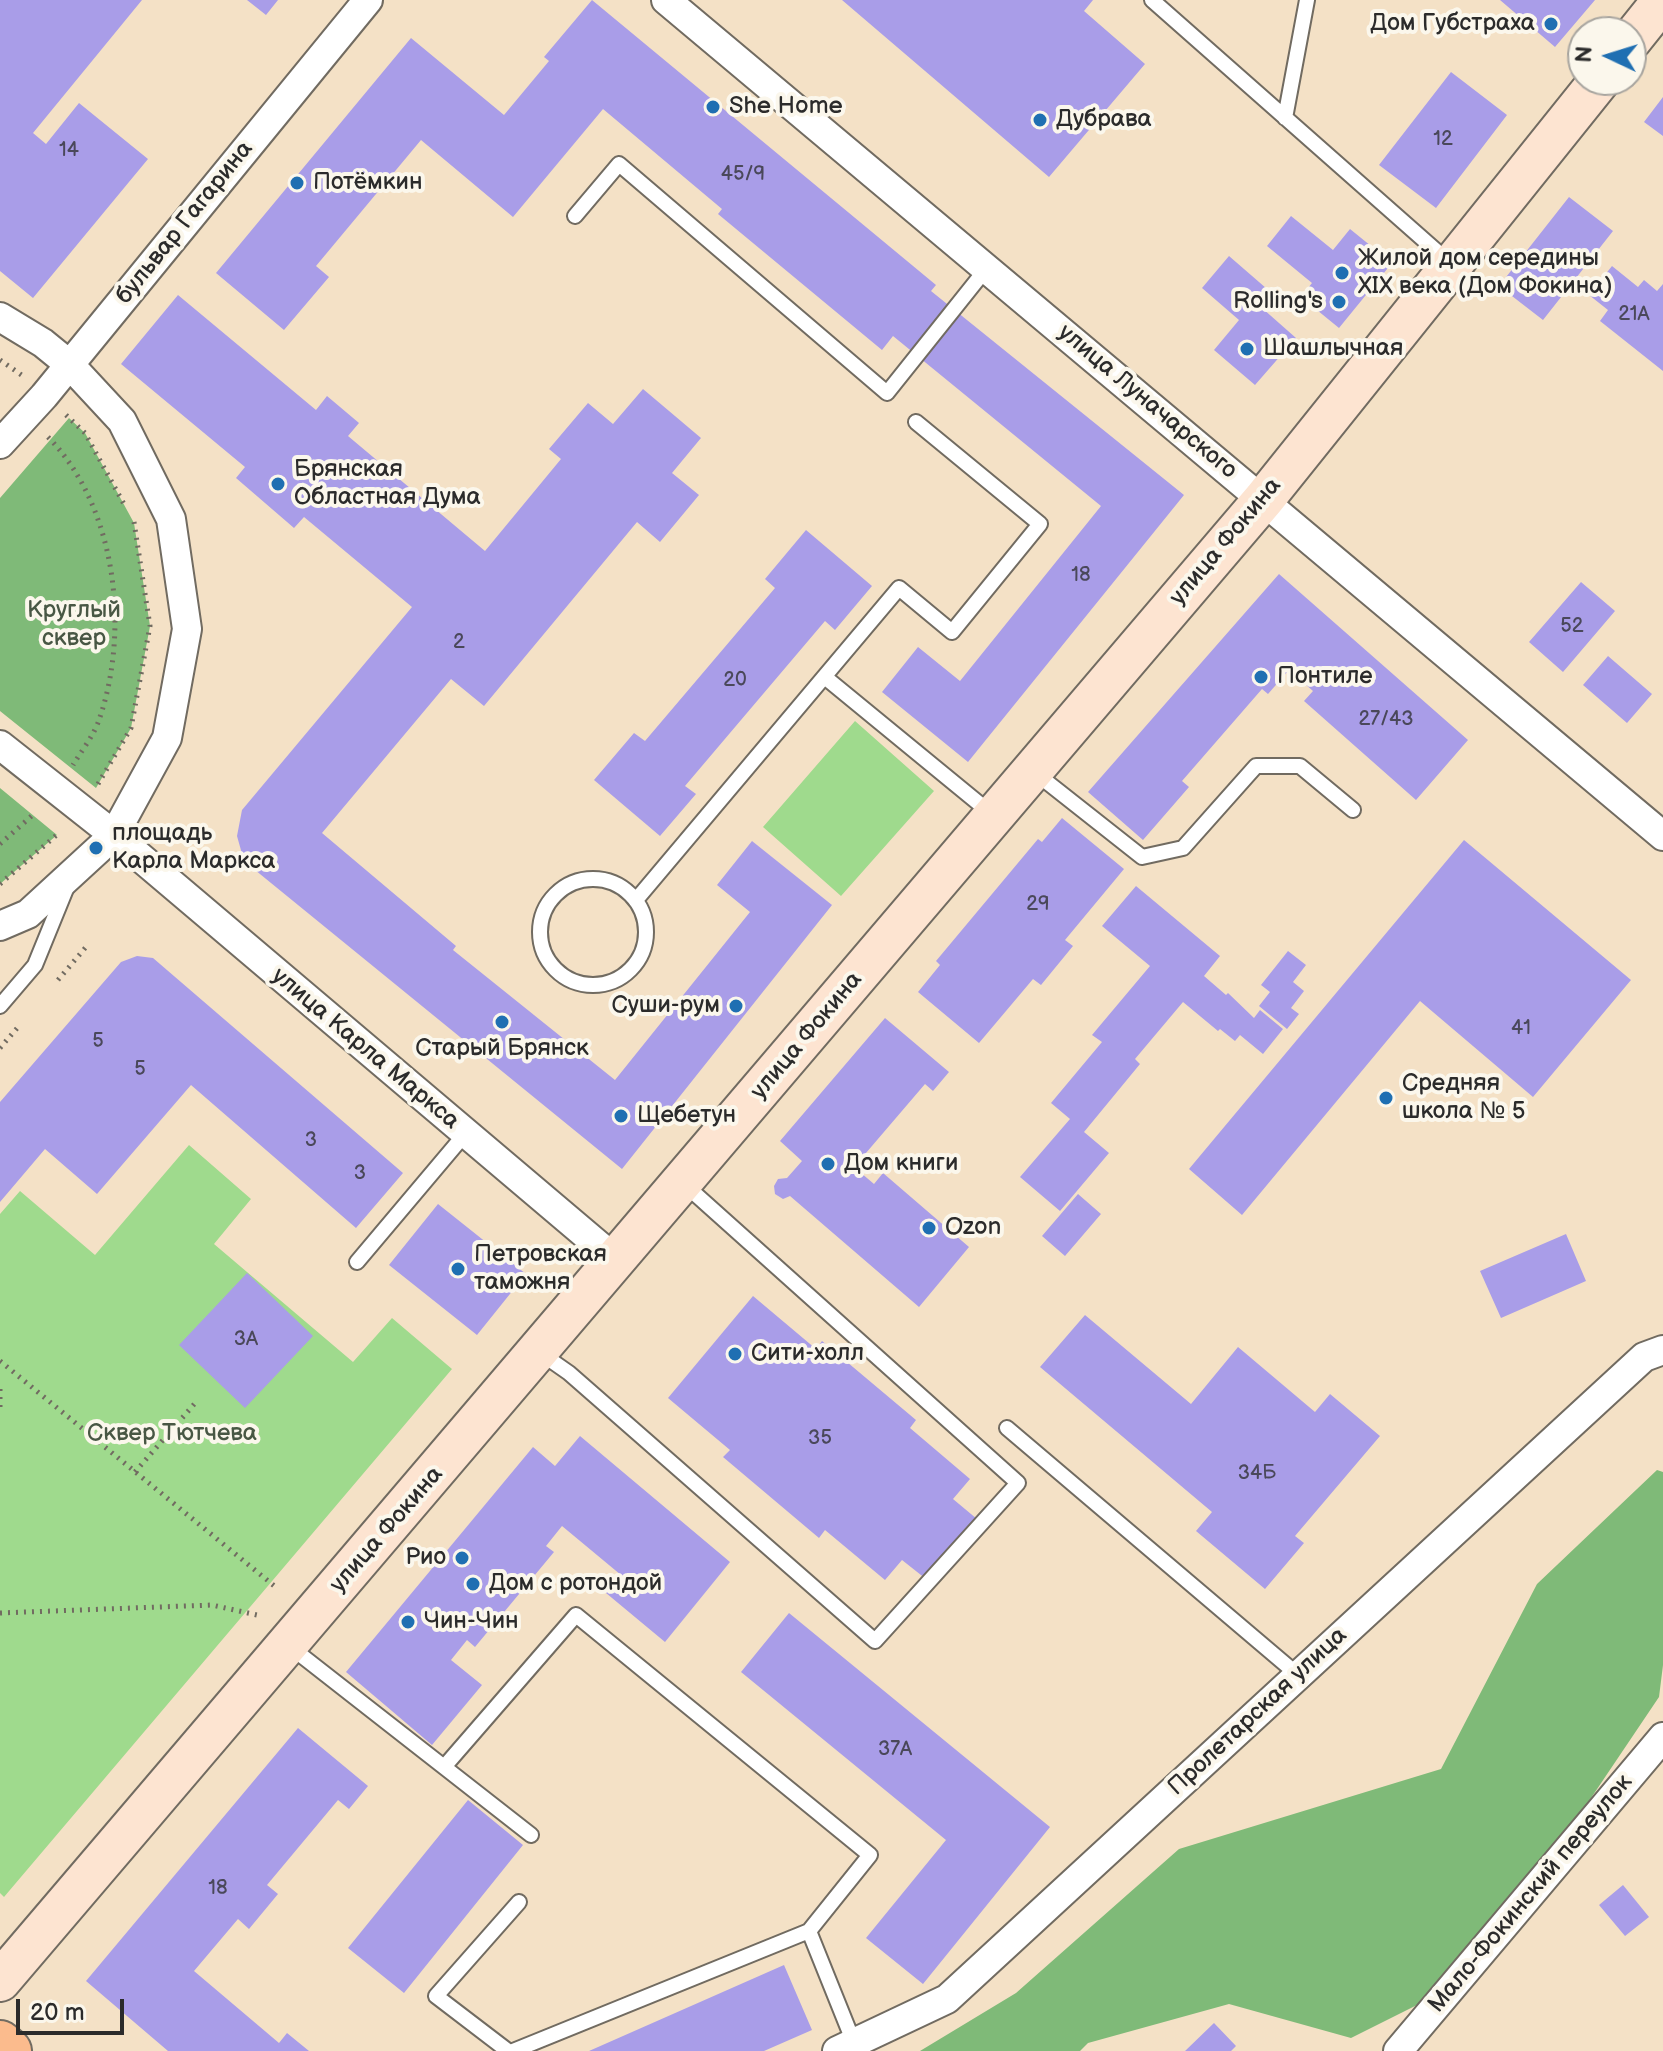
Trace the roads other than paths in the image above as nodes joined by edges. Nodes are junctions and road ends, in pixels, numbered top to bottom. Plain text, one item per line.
1 (368, 0) edge
2 (666, 0) edge
3 (1152, 0) edge
4 (1307, 0) edge
5 (1663, 0) edge
6 (1647, 20) edge
7 (1587, 96) edge
8 (1285, 118) junction
9 (575, 216) dead end
10 (1453, 266) junction
11 (986, 269) junction
12 (0, 317) edge
13 (70, 365) junction
14 (916, 422) dead end
15 (0, 444) edge
16 (1264, 499) junction
17 (826, 678) junction
18 (0, 745) edge
19 (1031, 770) junction
20 (1353, 810) dead end
21 (993, 815) junction
22 (114, 835) junction
23 (1663, 836) edge
24 (71, 875) junction
25 (636, 900) junction
26 (0, 926) edge
27 (0, 1006) edge
28 (465, 1134) junction
29 (683, 1182) junction
30 (617, 1261) junction
31 (357, 1262) dead end
32 (1663, 1350) edge
33 (539, 1352) junction
34 (1007, 1428) dead end
35 (288, 1645) junction
36 (1298, 1675) junction
37 (1663, 1737) edge
38 (444, 1767) junction
39 (531, 1835) dead end
40 (519, 1902) dead end
41 (809, 1931) junction
42 (0, 1981) edge
43 (0, 2043) edge
44 (846, 2047) edge
45 (9, 2051) edge
46 (510, 2051) edge
47 (1398, 2051) edge

1 - 13 street, бульвар Гагарина
2 - 11 street, улица Луначарского
3 - 8 lane
4 - 8 lane
5 - 6 main road
7 - 10 main road, улица Фокина
8 - 10 lane
9 - 11 lane
10 - 16 main road, улица Фокина
11 - 16 street, улица Луначарского
12 - 13 street
13 - 15 street, бульвар Гагарина
13 - 22 street
14 - 17 lane
16 - 19 main road, улица Фокина
16 - 23 street, улица Луначарского
17 - 21 lane
17 - 25 lane
18 - 22 street, улица Карла Маркса
19 - 20 lane
19 - 21 main road, улица Фокина
21 - 29 main road, улица Фокина
22 - 24 street
22 - 28 street, улица Карла Маркса
24 - 26 street
24 - 27 lane
25 - 25 lane
28 - 30 street, улица Карла Маркса
28 - 31 lane
29 - 30 main road, улица Фокина
29 - 33 lane
30 - 33 main road, улица Фокина
32 - 36 street, Пролетарская улица
33 - 35 main road, улица Фокина
34 - 36 lane
35 - 38 lane
35 - 42 main road, улица Фокина
36 - 44 street, Пролетарская улица
37 - 47 street, Мало-Фокинский переулок
38 - 39 lane
38 - 41 lane
40 - 46 lane
41 - 44 lane
41 - 46 lane
43 - 45 main road

